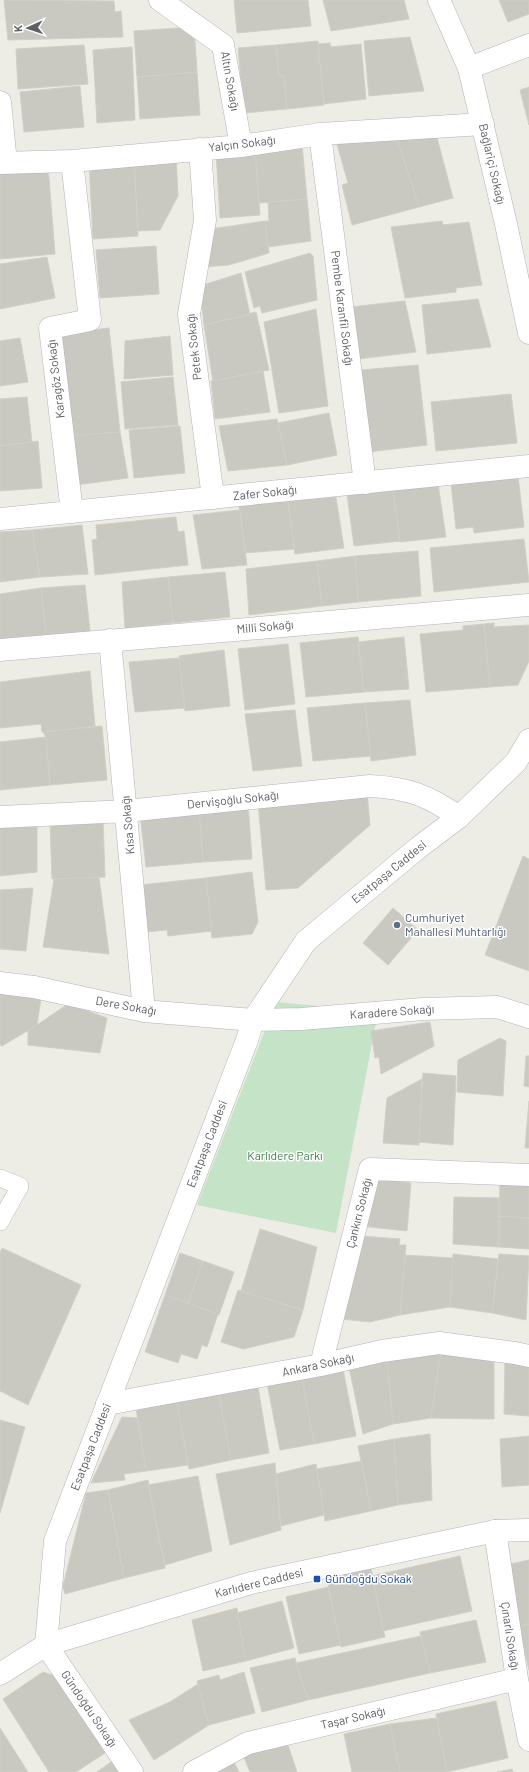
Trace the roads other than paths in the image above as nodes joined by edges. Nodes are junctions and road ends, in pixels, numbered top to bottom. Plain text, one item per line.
1 (160, 0) edge
2 (439, 0) edge
3 (529, 45) edge
4 (469, 68) junction
5 (0, 102) edge
6 (483, 124) junction
7 (320, 134) junction
8 (241, 146) junction
9 (200, 149) junction
10 (72, 161) junction
11 (3, 163) edge
12 (529, 333) edge
13 (529, 466) edge
14 (365, 483) junction
15 (213, 498) junction
16 (72, 512) junction
17 (0, 519) edge
18 (529, 605) edge
19 (110, 640) junction
20 (0, 650) edge
21 (529, 740) edge
22 (126, 811) junction
23 (0, 817) edge
24 (460, 817) junction
25 (0, 983) edge
26 (144, 1011) junction
27 (529, 1017) edge
28 (253, 1020) junction
29 (529, 1176) edge
30 (0, 1178) edge
31 (0, 1222) edge
32 (529, 1356) edge
33 (321, 1365) junction
34 (107, 1404) junction
35 (529, 1530) edge
36 (494, 1531) junction
37 (46, 1645) junction
38 (0, 1674) edge
39 (517, 1679) junction
40 (529, 1740) edge
41 (132, 1772) edge
42 (194, 1772) edge

1 - 8 street, Altın Sokağı
2 - 4 street, Bağlariçi Sokağı
3 - 4 street
4 - 6 street, Bağlariçi Sokağı
5 - 11 street
6 - 7 street, Yalçın Sokağı
6 - 12 street, Bağlariçi Sokağı
7 - 8 street, Yalçın Sokağı
7 - 14 street, Pembe Karanfil Sokağı
8 - 9 street, Yalçın Sokağı
9 - 10 street, Yalçın Sokağı
9 - 15 street, Petek Sokağı
10 - 11 street, Yalçın Sokağı
10 - 16 street, Karagöz Sokağı
13 - 14 street, Zafer Sokağı
14 - 15 street, Zafer Sokağı
15 - 16 street, Zafer Sokağı
16 - 17 street, Zafer Sokağı
18 - 19 street, Milli Sokağı
19 - 20 street, Milli Sokağı
19 - 22 street, Kısa Sokağı
21 - 24 street, Esatpaşa Caddesi
22 - 23 street, Dervişoğlu Sokağı
22 - 24 street, Dervişoğlu Sokağı
22 - 26 street, Kısa Sokağı
24 - 28 street, Esatpaşa Caddesi
25 - 26 street, Dere Sokağı
26 - 28 street, Dere Sokağı
27 - 28 street, Karadere Sokağı
28 - 34 street, Esatpaşa Caddesi
29 - 33 street, Çankırı Sokağı
30 - 31 lane
32 - 33 street, Ankara Sokağı
33 - 34 street, Ankara Sokağı
34 - 37 street, Esatpaşa Caddesi
35 - 36 street, Karlıdere Caddesi
36 - 37 street, Karlıdere Caddesi
36 - 39 street, Çınarlı Sokağı
37 - 38 street, Karlıdere Caddesi
37 - 41 street, Gündoğdu Sokağı
39 - 40 street, Çınarlı Sokağı
39 - 42 street, Taşar Sokağı

